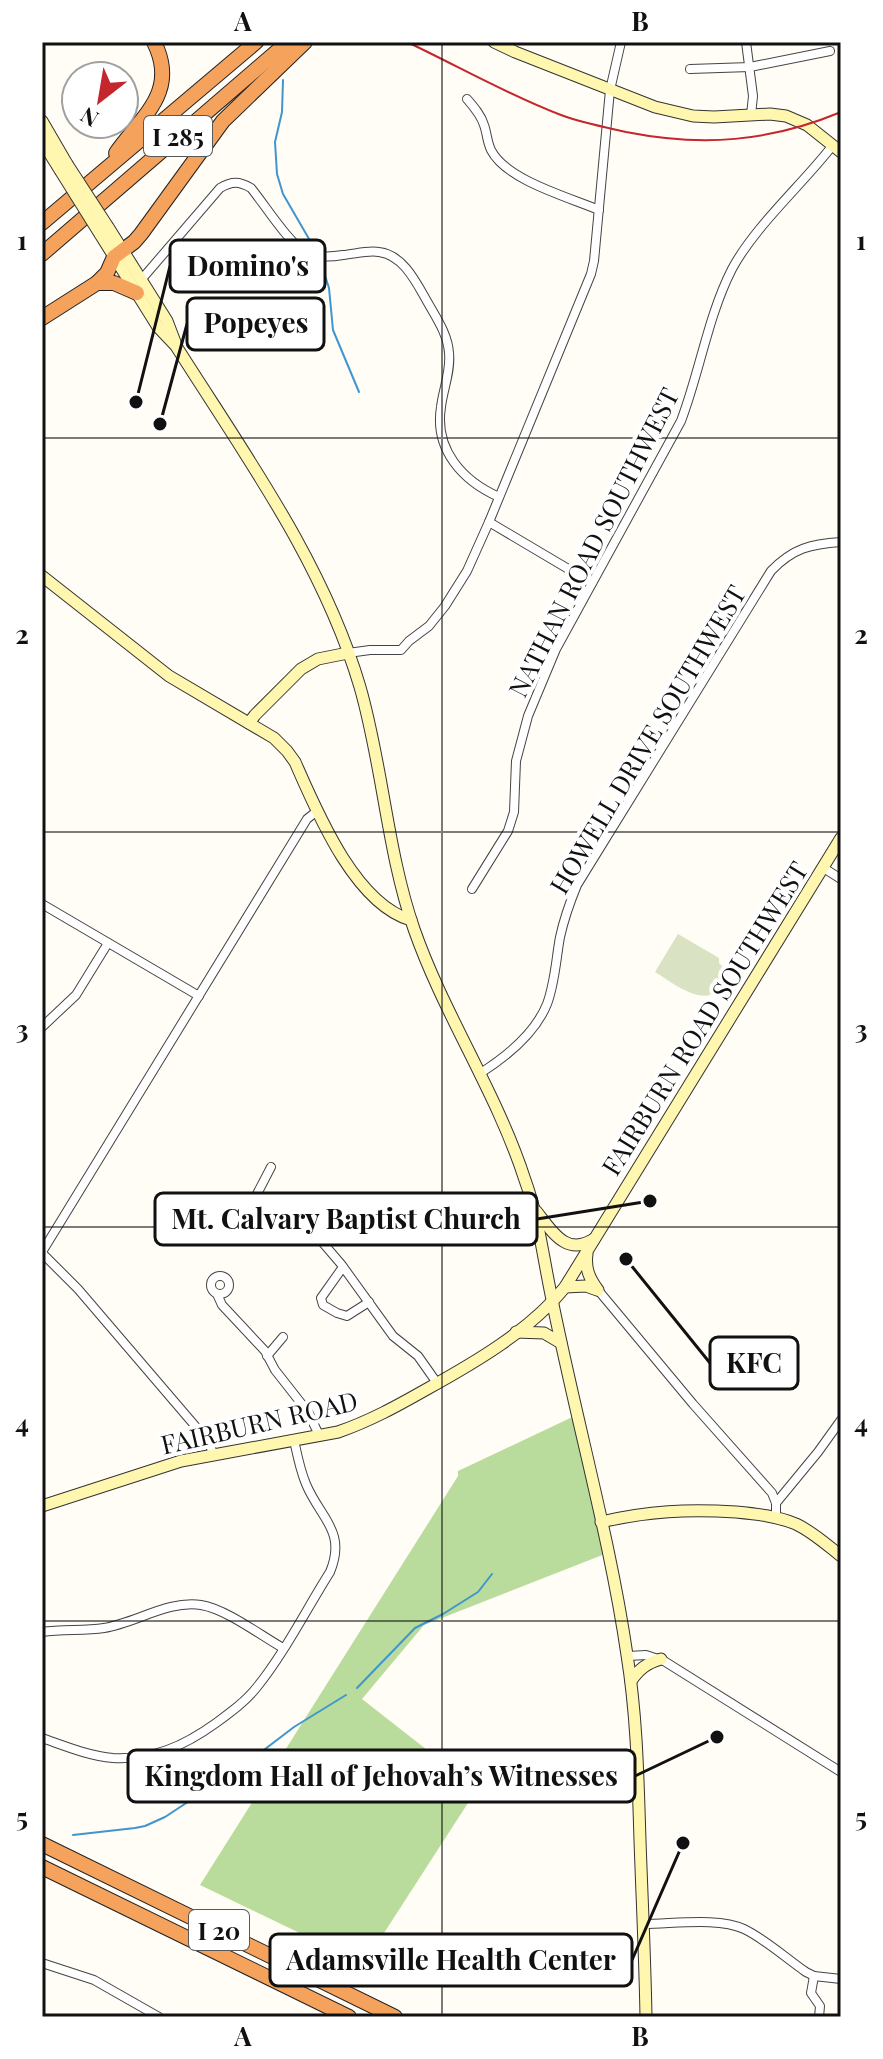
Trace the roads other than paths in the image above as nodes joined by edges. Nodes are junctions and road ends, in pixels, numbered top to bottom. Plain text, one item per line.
1 (154, 42) edge
2 (256, 42) edge
3 (288, 42) edge
4 (305, 42) edge
5 (494, 42) edge
6 (621, 42) edge
7 (746, 42) edge
8 (830, 51) dead end
9 (750, 67) junction
10 (690, 69) dead end
11 (610, 90) junction
12 (467, 99) dead end
13 (751, 115) junction
14 (42, 121) edge
15 (42, 141) edge
16 (837, 148) edge
17 (64, 167) junction
18 (104, 170) junction
19 (599, 210) junction
20 (42, 223) edge
21 (42, 252) edge
22 (118, 254) junction
23 (97, 283) junction
24 (139, 286) junction
25 (42, 318) edge
26 (499, 497) junction
27 (489, 522) junction
28 (841, 542) edge
29 (42, 576) edge
30 (592, 583) junction
31 (348, 653) junction
32 (249, 723) junction
33 (317, 811) junction
34 (841, 838) edge
35 (822, 867) junction
36 (841, 879) edge
37 (472, 889) dead end
38 (42, 904) edge
39 (411, 920) junction
40 (108, 943) junction
41 (199, 996) junction
42 (42, 1027) edge
43 (479, 1074) junction
44 (271, 1167) dead end
45 (534, 1208) junction
46 (592, 1244) junction
47 (42, 1252) edge
48 (343, 1267) junction
49 (565, 1287) junction
50 (598, 1290) junction
51 (217, 1294) dead end
52 (369, 1302) junction
53 (552, 1303) junction
54 (515, 1332) junction
55 (283, 1337) dead end
56 (561, 1343) junction
57 (267, 1356) junction
58 (437, 1383) junction
59 (841, 1420) edge
60 (319, 1435) junction
61 (294, 1440) junction
62 (213, 1453) junction
63 (776, 1503) junction
64 (42, 1506) edge
65 (776, 1517) junction
66 (601, 1522) junction
67 (841, 1556) edge
68 (42, 1632) edge
69 (283, 1648) junction
70 (628, 1656) junction
71 (661, 1659) junction
72 (631, 1681) junction
73 (42, 1738) edge
74 (841, 1772) edge
75 (42, 1844) edge
76 (42, 1867) edge
77 (644, 1924) junction
78 (42, 1963) edge
79 (814, 1976) junction
80 (841, 1979) edge
81 (159, 2017) edge
82 (349, 2017) edge
83 (395, 2017) edge
84 (646, 2017) edge
85 (819, 2017) edge

1 - 18 highway
2 - 18 highway, I 285
3 - 21 highway, I 285
4 - 22 highway
5 - 11 street
6 - 11 street
7 - 9 street
8 - 9 street
9 - 10 street
9 - 13 street
11 - 13 street
11 - 19 street
12 - 19 street
13 - 16 street
14 - 17 street
15 - 17 street
16 - 30 street, NATHAN ROAD SOUTHWEST
17 - 22 street, bridge
18 - 20 highway, I 285
19 - 26 street
22 - 23 highway
22 - 24 street
23 - 24 highway
23 - 25 highway
24 - 26 street
24 - 31 street
26 - 27 street
27 - 30 street
27 - 31 street
28 - 43 street, HOWELL DRIVE SOUTHWEST
29 - 32 street
30 - 37 street, NATHAN ROAD SOUTHWEST
31 - 32 street
31 - 39 street
32 - 33 street
33 - 39 street
33 - 41 street
34 - 35 street, FAIRBURN ROAD SOUTHWEST
35 - 36 street
35 - 46 street, FAIRBURN ROAD SOUTHWEST
38 - 40 street
39 - 43 street
40 - 41 street
40 - 42 street
41 - 47 street
43 - 45 street
44 - 48 street
45 - 46 street
45 - 53 street
46 - 49 street, FAIRBURN ROAD SOUTHWEST
46 - 50 street
47 - 62 street
48 - 52 street
48 - 52 street
49 - 50 street
49 - 53 street, FAIRBURN ROAD SOUTHWEST
50 - 63 street
51 - 57 street
52 - 58 street
53 - 54 street, FAIRBURN ROAD
53 - 56 street
54 - 56 street
54 - 58 street, FAIRBURN ROAD
55 - 57 street
56 - 66 street
57 - 60 street
58 - 60 street, FAIRBURN ROAD
59 - 63 street
60 - 61 street, FAIRBURN ROAD
61 - 62 street, FAIRBURN ROAD
61 - 69 street
62 - 64 street, FAIRBURN ROAD
63 - 65 street
65 - 66 street
65 - 67 street
66 - 70 street
68 - 69 street
69 - 73 street
70 - 71 street
70 - 72 street
71 - 72 street
71 - 74 street
72 - 77 street
75 - 83 highway, I 20
76 - 82 highway, I 20
77 - 79 street
77 - 84 street
78 - 81 street
79 - 80 street
79 - 85 street

